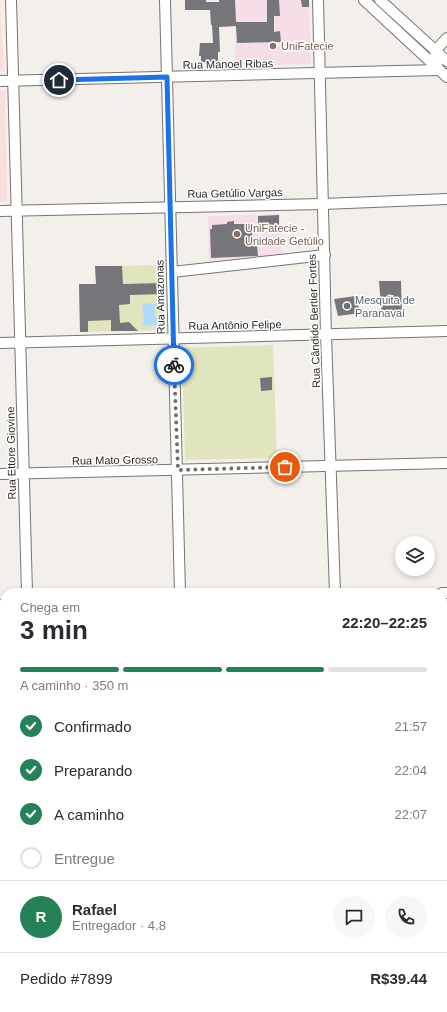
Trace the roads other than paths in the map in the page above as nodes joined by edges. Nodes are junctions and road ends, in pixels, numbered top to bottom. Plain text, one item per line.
1 (11, 0) edge
2 (165, 0) edge
3 (318, 0) edge
4 (364, 0) edge
5 (380, 0) edge
6 (447, 38) edge
7 (435, 51) junction
8 (447, 61) edge
9 (438, 70) junction
10 (320, 73) junction
11 (167, 77) junction
12 (447, 77) edge
13 (0, 81) edge
14 (13, 81) junction
15 (447, 199) edge
16 (323, 204) junction
17 (170, 207) junction
18 (0, 211) edge
19 (17, 211) junction
20 (325, 255) junction
21 (172, 272) junction
22 (447, 331) edge
23 (326, 335) junction
24 (173, 339) junction
25 (0, 343) edge
26 (20, 343) junction
27 (447, 463) edge
28 (331, 466) junction
29 (178, 470) junction
30 (0, 474) edge
31 (24, 474) junction
32 (27, 588) edge
33 (180, 588) edge
34 (335, 588) edge

1 - 14 street, Rua Ettore Giovine
2 - 11 street, Rua Amazonas
3 - 10 street, Rua Cândido Bertier Fortes
4 - 9 street
5 - 7 street
6 - 7 street
7 - 8 street
7 - 9 street
9 - 10 street, Rua Manoel Ribas
9 - 12 street
10 - 11 street, Rua Manoel Ribas
10 - 16 street, Rua Cândido Bertier Fortes
11 - 14 street, Rua Manoel Ribas
11 - 17 street, Rua Amazonas
13 - 14 street, Rua Manoel Ribas
14 - 19 street, Rua Ettore Giovine
15 - 16 street, Rua Getúlio Vargas
16 - 17 street, Rua Getúlio Vargas
16 - 20 street, Rua Cândido Bertier Fortes
17 - 19 street, Rua Getúlio Vargas
17 - 21 street, Rua Amazonas
18 - 19 street, Rua Getúlio Vargas
19 - 26 street, Rua Ettore Giovine
20 - 21 street
20 - 23 street, Rua Cândido Bertier Fortes
21 - 24 street, Rua Amazonas
22 - 23 street, Rua Antônio Felipe
23 - 24 street, Rua Antônio Felipe
23 - 28 street, Rua Cândido Bertier Fortes
24 - 26 street, Rua Antônio Felipe
24 - 29 street, Rua Amazonas
25 - 26 street, Rua Antônio Felipe
26 - 31 street, Rua Ettore Giovine
27 - 28 street, Rua Mato Grosso
28 - 29 street, Rua Mato Grosso
28 - 34 street, Rua Cândido Bertier Fortes
29 - 31 street, Rua Mato Grosso
29 - 33 street, Rua Amazonas
30 - 31 street, Rua Mato Grosso
31 - 32 street, Rua Ettore Giovine

